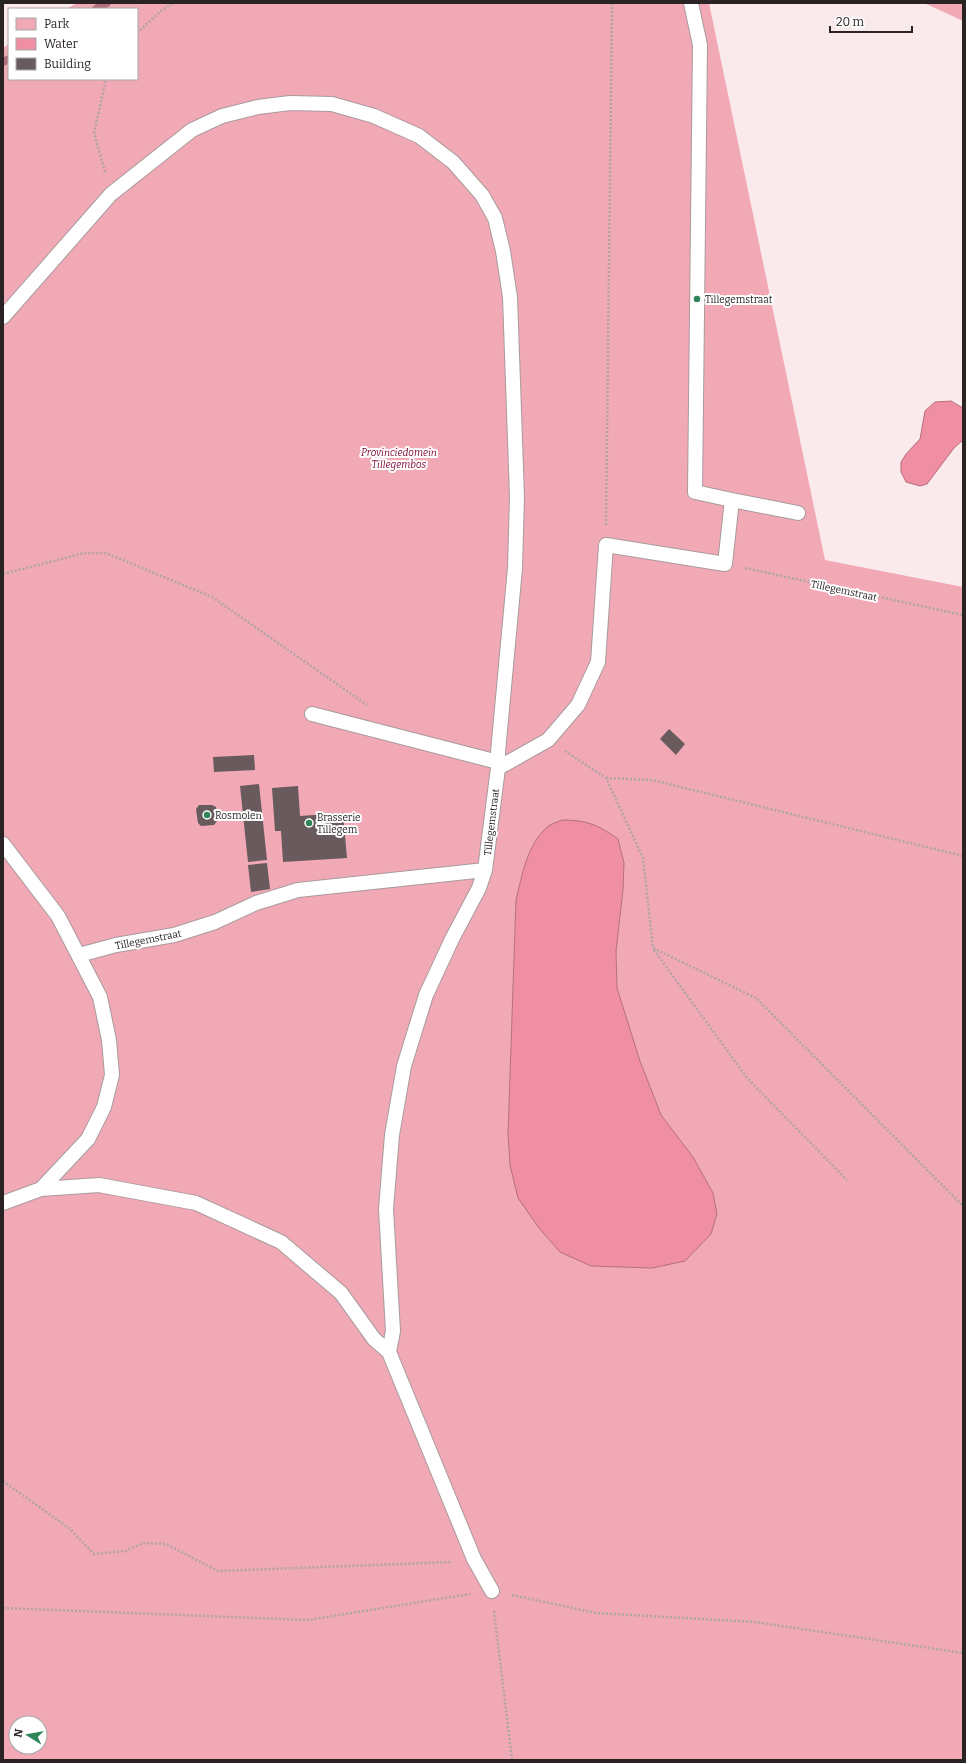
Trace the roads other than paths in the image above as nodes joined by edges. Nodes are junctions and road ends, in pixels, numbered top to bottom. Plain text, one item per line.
1 (691, 3) edge
2 (3, 318) edge
3 (732, 500) junction
4 (798, 513) dead end
5 (312, 714) dead end
6 (498, 765) junction
7 (3, 844) edge
8 (486, 870) junction
9 (79, 955) junction
10 (41, 1189) junction
11 (3, 1203) edge
12 (389, 1352) junction
13 (492, 1591) road end

1 - 3 lane
2 - 6 lane, Tillegemstraat
3 - 4 lane
3 - 6 lane
5 - 6 lane
6 - 8 lane, Tillegemstraat
7 - 9 lane
8 - 9 lane, Tillegemstraat
8 - 12 lane
9 - 10 lane
10 - 11 lane
10 - 12 lane
12 - 13 lane

